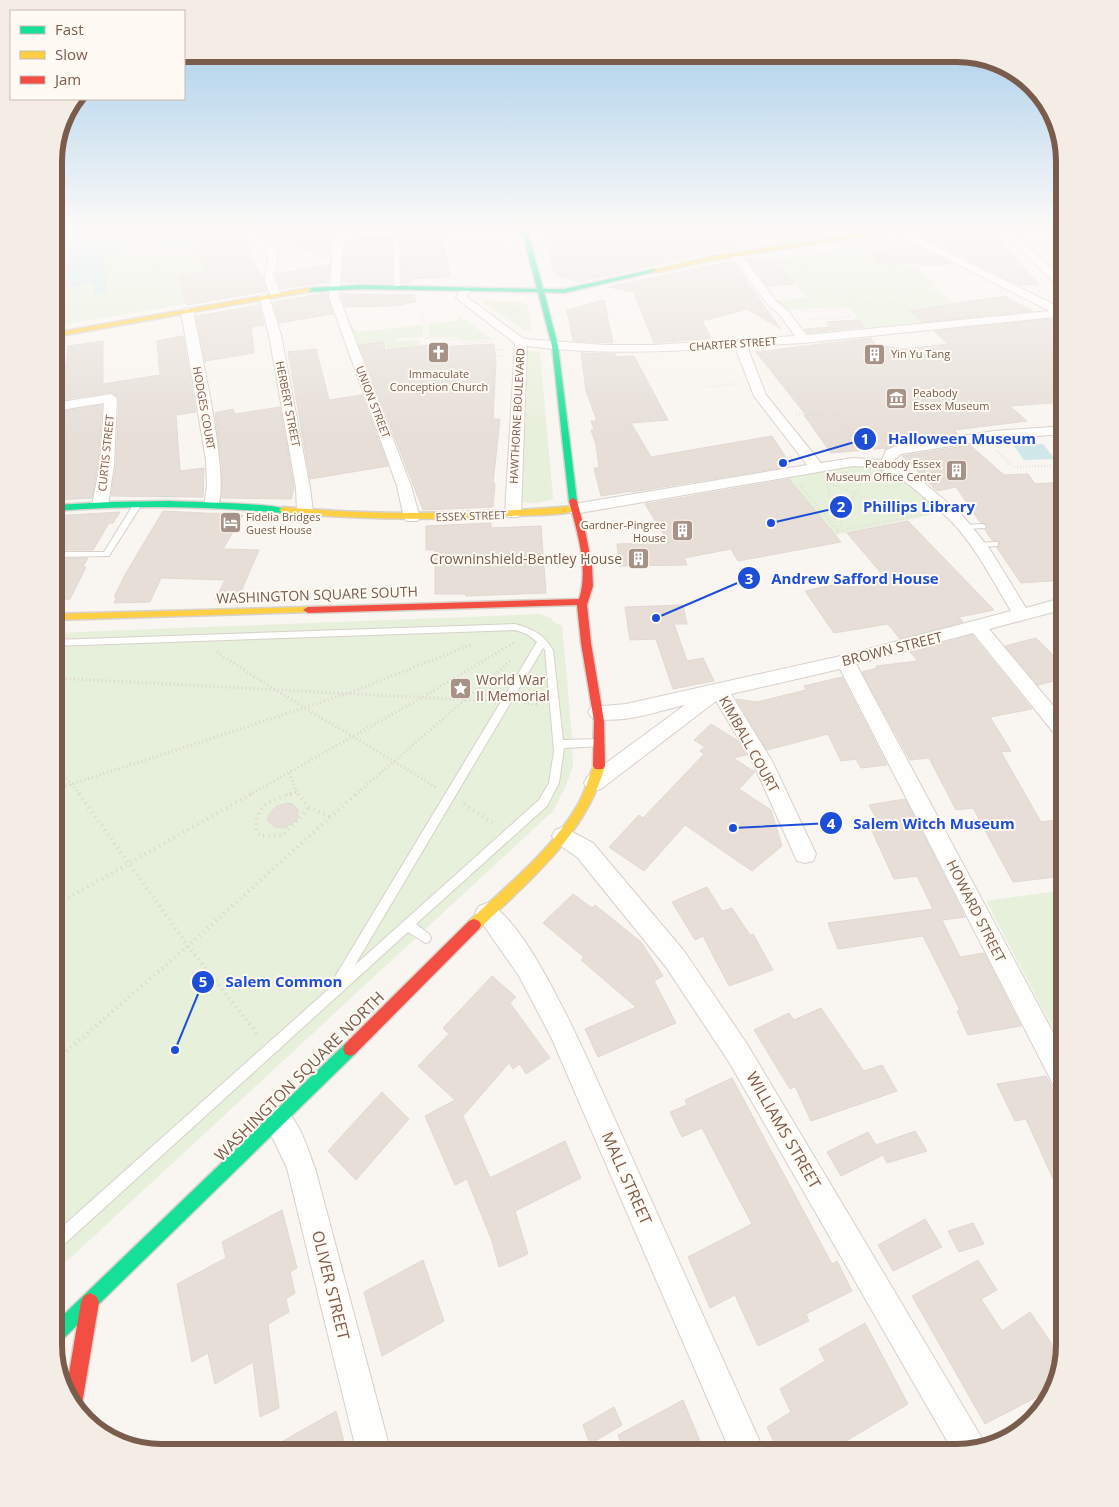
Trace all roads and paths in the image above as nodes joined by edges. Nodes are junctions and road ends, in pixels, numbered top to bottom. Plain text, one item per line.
1 (164, 298) edge
2 (257, 298) edge
3 (270, 298) edge
4 (335, 298) edge
5 (461, 298) edge
6 (544, 298) edge
7 (768, 298) edge
8 (813, 298) edge
9 (854, 298) edge
10 (883, 298) edge
11 (918, 298) edge
12 (1034, 298) edge
13 (859, 301) junction
14 (886, 304) junction
15 (166, 307) dead end
16 (1056, 309) edge
17 (886, 310) junction
18 (187, 311) junction
19 (421, 314) dead end
20 (1056, 314) edge
21 (786, 316) junction
22 (904, 329) junction
23 (63, 332) edge
24 (803, 339) junction
25 (498, 340) dead end
26 (521, 342) junction
27 (740, 344) junction
28 (555, 346) junction
29 (418, 347) dead end
30 (494, 350) dead end
31 (505, 350) dead end
32 (374, 352) dead end
33 (754, 382) junction
34 (706, 387) dead end
35 (63, 406) edge
36 (777, 416) junction
37 (1056, 431) edge
38 (984, 437) junction
39 (886, 462) junction
40 (1056, 465) edge
41 (870, 466) junction
42 (817, 468) junction
43 (795, 472) junction
44 (827, 481) junction
45 (855, 493) junction
46 (138, 504) junction
47 (100, 505) junction
48 (212, 505) junction
49 (63, 507) edge
50 (574, 509) junction
51 (947, 510) junction
52 (306, 512) junction
53 (513, 514) junction
54 (908, 516) dead end
55 (412, 518) junction
56 (565, 522) dead end
57 (982, 526) dead end
58 (964, 527) junction
59 (838, 531) junction
60 (836, 535) dead end
61 (995, 544) dead end
62 (977, 546) junction
63 (63, 556) edge
64 (549, 559) dead end
65 (545, 560) dead end
66 (574, 593) dead end
67 (582, 602) junction
68 (1056, 606) edge
69 (1021, 614) junction
70 (63, 617) edge
71 (978, 626) junction
72 (538, 637) junction
73 (197, 638) junction
74 (478, 642) dead end
75 (63, 643) edge
76 (845, 661) junction
77 (63, 678) edge
78 (719, 689) junction
79 (273, 690) junction
80 (349, 693) junction
81 (421, 698) junction
82 (464, 699) junction
83 (506, 702) junction
84 (554, 706) junction
85 (304, 707) junction
86 (598, 712) junction
87 (1056, 722) edge
88 (354, 736) junction
89 (600, 743) junction
90 (559, 744) junction
91 (394, 760) junction
92 (62, 772) edge
93 (288, 773) junction
94 (594, 783) junction
95 (72, 784) junction
96 (62, 787) edge
97 (296, 792) junction
98 (450, 796) junction
99 (310, 808) junction
100 (331, 817) junction
101 (509, 833) junction
102 (563, 836) junction
103 (805, 854) dead end
104 (129, 864) junction
105 (62, 901) edge
106 (487, 912) junction
107 (408, 925) junction
108 (425, 938) dead end
109 (188, 946) junction
110 (332, 993) junction
111 (270, 1049) junction
112 (62, 1055) edge
113 (1056, 1064) edge
114 (278, 1120) junction
115 (62, 1237) edge
116 (90, 1302) junction
117 (62, 1328) edge
118 (75, 1393) edge
119 (372, 1444) edge
120 (744, 1444) edge
121 (967, 1444) edge

1 - 15 path
2 - 18 main road
3 - 52 street, HERBERT STREET
4 - 55 street, UNION STREET
5 - 26 street, HAWTHORNE BOULEVARD
6 - 28 main road
7 - 21 street
8 - 13 path
9 - 13 path
10 - 14 path
11 - 14 path
12 - 16 street
13 - 17 path
14 - 17 path
17 - 22 path
18 - 23 main road
18 - 48 street, HODGES COURT
19 - 25 path
20 - 22 street, CHARTER STREET
21 - 21 path
21 - 24 street
22 - 24 street, CHARTER STREET
24 - 27 street, CHARTER STREET
26 - 28 street, CHARTER STREET
26 - 53 street, HAWTHORNE BOULEVARD
27 - 28 street, CHARTER STREET
27 - 33 street
28 - 50 main road
29 - 32 path
30 - 31 path
33 - 34 path
33 - 36 street
35 - 47 street, CURTIS STREET
36 - 41 path
36 - 42 street
37 - 38 street
38 - 39 street
38 - 40 path
39 - 41 street, ESSEX STREET
39 - 51 street
41 - 42 street, ESSEX STREET
41 - 45 path
42 - 43 street, ESSEX STREET
43 - 44 path
43 - 50 street, ESSEX STREET
43 - 59 path
44 - 45 path
44 - 59 path
45 - 54 path
45 - 59 path
46 - 47 main road, ESSEX STREET
46 - 48 main road, ESSEX STREET
46 - 63 lane
47 - 49 main road, ESSEX STREET
48 - 52 main road, ESSEX STREET
50 - 53 main road, ESSEX STREET
50 - 56 main road
50 - 67 main road
51 - 58 street
51 - 59 path
52 - 55 main road, ESSEX STREET
53 - 55 main road, ESSEX STREET
57 - 58 lane
58 - 62 street
59 - 60 path
61 - 62 lane
62 - 69 street
64 - 65 path
66 - 67 main road
67 - 70 main road, WASHINGTON SQUARE SOUTH
67 - 86 main road, WASHINGTON SQUARE NORTH
68 - 69 street, BROWN STREET
69 - 71 street, BROWN STREET
71 - 76 street, BROWN STREET
71 - 87 street
72 - 73 lane
72 - 81 path
72 - 82 path
72 - 83 lane
72 - 84 lane
73 - 75 lane
73 - 79 path
74 - 80 path
76 - 78 street, BROWN STREET
76 - 113 street, HOWARD STREET
77 - 79 path
78 - 86 street, BROWN STREET
78 - 94 street, BROWN STREET
78 - 103 street, KIMBALL COURT
79 - 80 path
79 - 85 path
80 - 81 path
80 - 85 path
81 - 82 path
81 - 88 path
82 - 83 path
82 - 91 path
83 - 84 path
83 - 98 lane
84 - 90 lane
85 - 88 path
85 - 95 path
86 - 89 main road, WASHINGTON SQUARE NORTH
88 - 91 path
88 - 93 path
89 - 90 lane
89 - 94 main road, WASHINGTON SQUARE NORTH
90 - 101 lane
91 - 98 path
91 - 100 path
92 - 95 path
93 - 97 path
93 - 104 path
94 - 102 main road, WASHINGTON SQUARE NORTH
95 - 96 path
95 - 104 path
97 - 99 path
97 - 99 path
98 - 101 path
98 - 110 lane
99 - 100 path
100 - 109 path
101 - 107 lane
102 - 106 main road, WASHINGTON SQUARE NORTH
102 - 121 street, WILLIAMS STREET
104 - 105 path
104 - 109 path
106 - 114 main road, WASHINGTON SQUARE NORTH
106 - 120 street, MALL STREET
107 - 108 lane
107 - 110 lane
109 - 111 path
109 - 112 path
110 - 111 lane
111 - 115 lane
114 - 116 main road, WASHINGTON SQUARE NORTH
114 - 119 street, OLIVER STREET
116 - 117 main road, WASHINGTON SQUARE NORTH
116 - 118 main road

